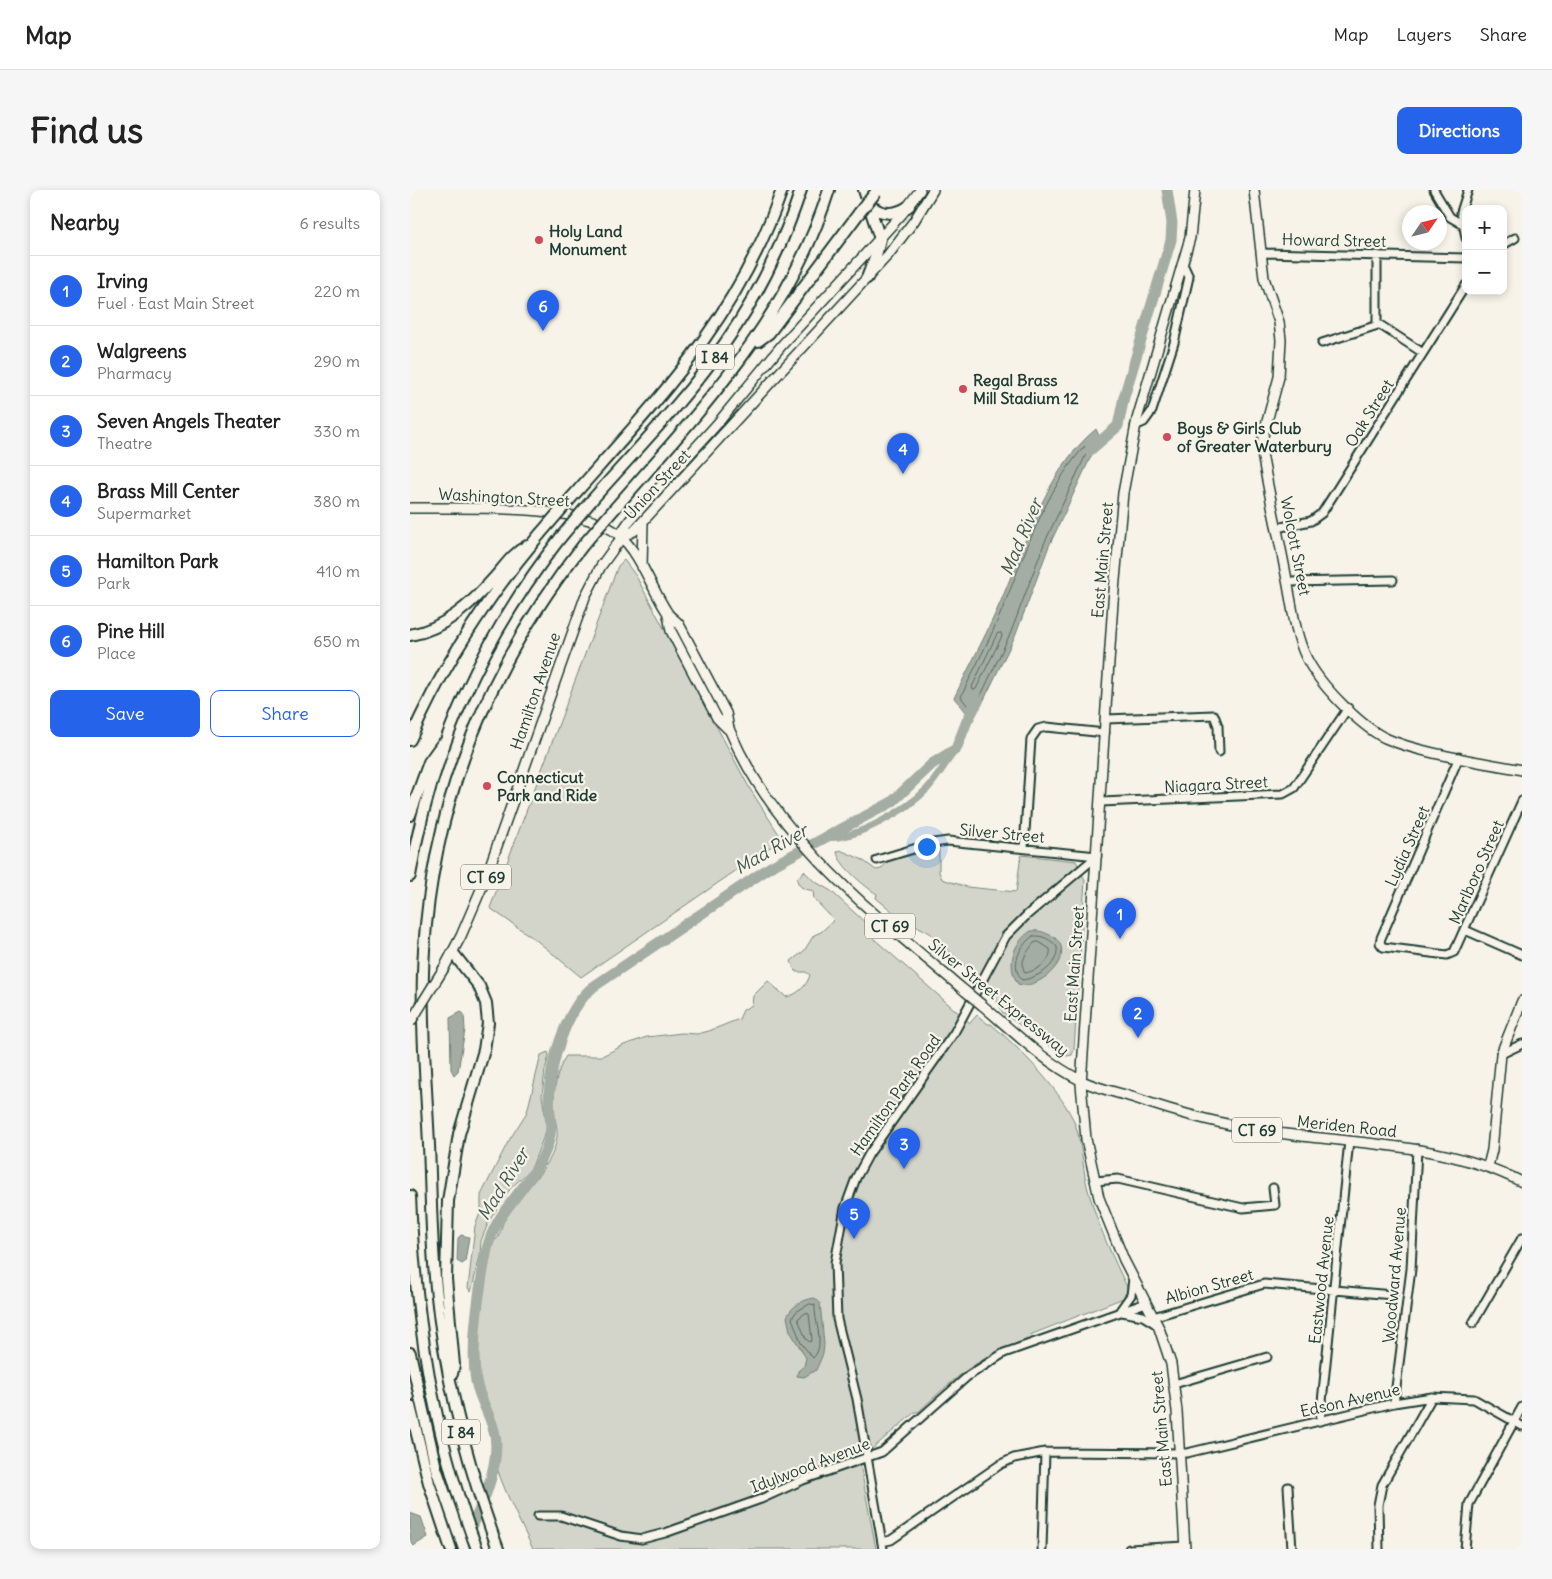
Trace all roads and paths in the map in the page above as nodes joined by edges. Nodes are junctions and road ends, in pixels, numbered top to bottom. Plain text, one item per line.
1 (782, 190) edge
2 (801, 190) edge
3 (829, 190) edge
4 (864, 190) edge
5 (920, 190) edge
6 (933, 190) edge
7 (1195, 190) edge
8 (1254, 190) edge
9 (1434, 190) edge
10 (1468, 190) edge
11 (877, 191) edge
12 (868, 201) junction
13 (1463, 205) edge
14 (909, 206) junction
15 (1462, 224) edge
16 (1515, 238) dead end
17 (880, 239) junction
18 (1507, 243) edge
19 (1261, 253) junction
20 (1377, 255) junction
21 (1462, 258) edge
22 (1183, 264) junction
23 (867, 278) junction
24 (1462, 291) edge
25 (1378, 325) junction
26 (1322, 343) dead end
27 (753, 344) junction
28 (1422, 353) junction
29 (1135, 426) junction
30 (410, 508) edge
31 (643, 522) junction
32 (1276, 528) junction
33 (622, 537) junction
34 (533, 543) junction
35 (642, 567) junction
36 (1393, 580) dead end
37 (1288, 582) junction
38 (410, 635) edge
39 (1348, 708) junction
40 (1106, 719) junction
41 (1106, 733) junction
42 (410, 740) edge
43 (446, 740) junction
44 (1219, 752) dead end
45 (1459, 757) junction
46 (1522, 770) edge
47 (1522, 801) edge
48 (1101, 802) junction
49 (410, 815) edge
50 (1024, 848) junction
51 (1097, 856) junction
52 (877, 860) dead end
53 (410, 876) edge
54 (1465, 930) junction
55 (453, 953) junction
56 (1453, 954) joint
57 (1522, 955) edge
58 (1522, 1001) edge
59 (410, 1023) edge
60 (1522, 1044) edge
61 (1500, 1054) junction
62 (1081, 1080) junction
63 (1348, 1141) junction
64 (1417, 1149) junction
65 (1488, 1166) junction
66 (1095, 1181) junction
67 (1522, 1182) edge
68 (1274, 1188) dead end
69 (410, 1196) edge
70 (1522, 1238) edge
71 (1134, 1278) junction
72 (1334, 1291) junction
73 (1393, 1295) dead end
74 (1146, 1303) junction
75 (1119, 1312) junction
76 (1155, 1320) junction
77 (1473, 1323) dead end
78 (410, 1353) edge
79 (1267, 1357) dead end
80 (450, 1380) junction
81 (1174, 1384) junction
82 (1432, 1397) junction
83 (1394, 1403) junction
84 (410, 1406) edge
85 (1522, 1407) edge
86 (1320, 1421) junction
87 (1514, 1421) junction
88 (1522, 1426) edge
89 (1045, 1452) junction
90 (1180, 1454) junction
91 (867, 1458) junction
92 (1288, 1487) dead end
93 (538, 1516) dead end
94 (883, 1546) edge
95 (1185, 1547) edge
96 (450, 1548) edge
97 (464, 1549) edge
98 (476, 1549) edge
99 (498, 1549) edge
100 (1042, 1549) edge
101 (1129, 1549) edge
102 (1292, 1549) edge
103 (1379, 1549) edge
104 (1465, 1549) edge

1 - 34 highway, bridge
2 - 43 highway, I 84, bridge
3 - 27 highway, I 84
4 - 12 highway
5 - 14 main road, Union Street
6 - 23 main road, Union Street
7 - 22 main road, East Main Street
8 - 19 main road, Wolcott Street
9 - 15 street
10 - 13 street
11 - 27 highway, bridge
12 - 14 highway
12 - 17 highway
14 - 17 main road, Union Street
16 - 18 street
17 - 23 highway
17 - 33 main road, Union Street
19 - 20 street, Howard Street
19 - 32 main road, Wolcott Street
20 - 21 street, Howard Street
20 - 25 street
22 - 29 main road, East Main Street
22 - 29 street, East Main Street
23 - 31 main road, Union Street
24 - 28 street, Oak Street
25 - 26 street
25 - 28 street
27 - 80 highway, I 84, bridge
28 - 32 street, Oak Street
29 - 40 main road, East Main Street
30 - 33 main road, Washington Street
31 - 33 main road, Union Street
31 - 35 main road
32 - 37 main road, Wolcott Street
33 - 35 main road, Silver Street Expressway / CT 69
33 - 55 main road, Hamilton Avenue / CT 69
34 - 38 highway
34 - 42 highway
35 - 62 main road, Silver Street Expressway / CT 69, bridge
36 - 37 street
37 - 39 main road, Wolcott Street
39 - 45 main road, Wolcott Street
39 - 48 street, Niagara Street
40 - 41 main road, East Main Street
40 - 44 street
41 - 48 main road, East Main Street
41 - 50 street
43 - 49 highway
43 - 53 highway, I 84
45 - 46 main road, Wolcott Street
45 - 56 street, Lydia Street
47 - 54 street, Marlboro Street
48 - 51 main road, East Main Street
50 - 51 street, Silver Street
50 - 52 street, Silver Street
51 - 62 main road, East Main Street
51 - 91 street, Hamilton Park Road
54 - 56 street, Marlboro Street
54 - 57 street
55 - 59 main road, Hamilton Avenue / CT 69, bridge
55 - 80 highway
58 - 61 main road
60 - 61 street
61 - 65 main road
62 - 63 main road, Meriden Road / CT 69
62 - 66 main road, East Main Street
63 - 64 main road, Meriden Road / CT 69
63 - 72 street, Eastwood Avenue
64 - 65 main road, Meriden Road / CT 69
64 - 83 street, Woodward Avenue
65 - 67 main road, Meriden Road / CT 69
66 - 68 street
66 - 71 main road, East Main Street
69 - 98 highway, I 84
70 - 77 street
71 - 74 main road, East Main Street
71 - 75 street
72 - 73 street, Albion Street
72 - 76 street, Albion Street
72 - 86 street, Eastwood Avenue
74 - 75 street, Idylwood Avenue
74 - 76 main road, East Main Street
75 - 76 street, Idylwood Avenue
75 - 91 street, Idylwood Avenue
76 - 81 main road, East Main Street
78 - 97 highway
79 - 81 street
80 - 99 highway, I 84
81 - 90 main road, East Main Street
82 - 83 street, Edson Avenue
82 - 87 street, Edson Avenue
82 - 103 street
83 - 86 street, Edson Avenue
84 - 96 highway
85 - 87 street
86 - 90 street, Edson Avenue
87 - 88 street, Edson Avenue
87 - 104 street
89 - 90 street, Edson Avenue
89 - 94 street, Edson Avenue
89 - 100 street
90 - 95 main road, East Main Street
91 - 93 street, Idylwood Avenue
91 - 94 street, Hamilton Park Road
92 - 102 street
95 - 101 street

